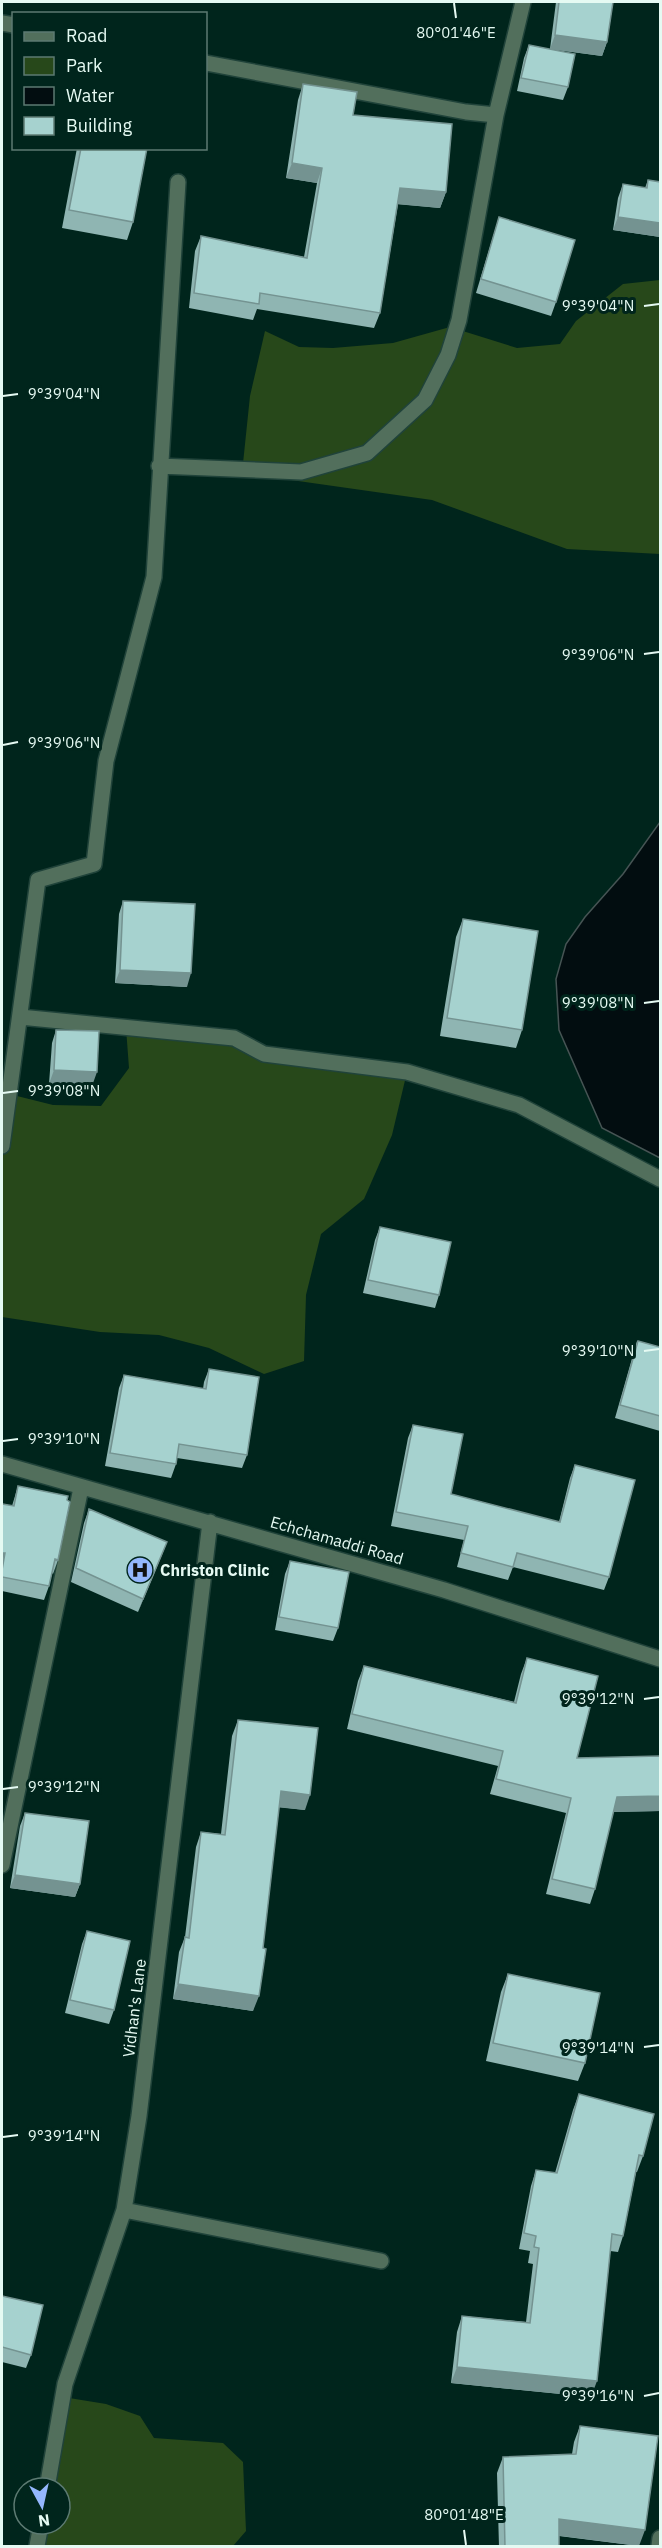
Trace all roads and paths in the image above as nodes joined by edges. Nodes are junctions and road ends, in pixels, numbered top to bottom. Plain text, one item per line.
1 (523, 2) edge
2 (207, 63) edge
3 (496, 114) junction
4 (178, 182) dead end
5 (159, 466) junction
6 (20, 1017) junction
7 (2, 1146) edge
8 (660, 1179) edge
9 (2, 1464) edge
10 (81, 1488) junction
11 (210, 1522) junction
12 (660, 1659) edge
13 (2, 1865) edge
14 (124, 2210) junction
15 (381, 2261) dead end
16 (49, 2476) edge
17 (660, 2538) edge
18 (659, 2547) edge

1 - 3 street
2 - 3 street
3 - 5 street
4 - 5 street
5 - 6 street
6 - 7 street
6 - 8 street
9 - 10 street, Echchamaddi Road
10 - 11 street, Echchamaddi Road
10 - 13 street
11 - 12 street, Echchamaddi Road
11 - 14 street, Vidhan's Lane
14 - 15 street
14 - 16 street, Vidhan's Lane
17 - 18 street

